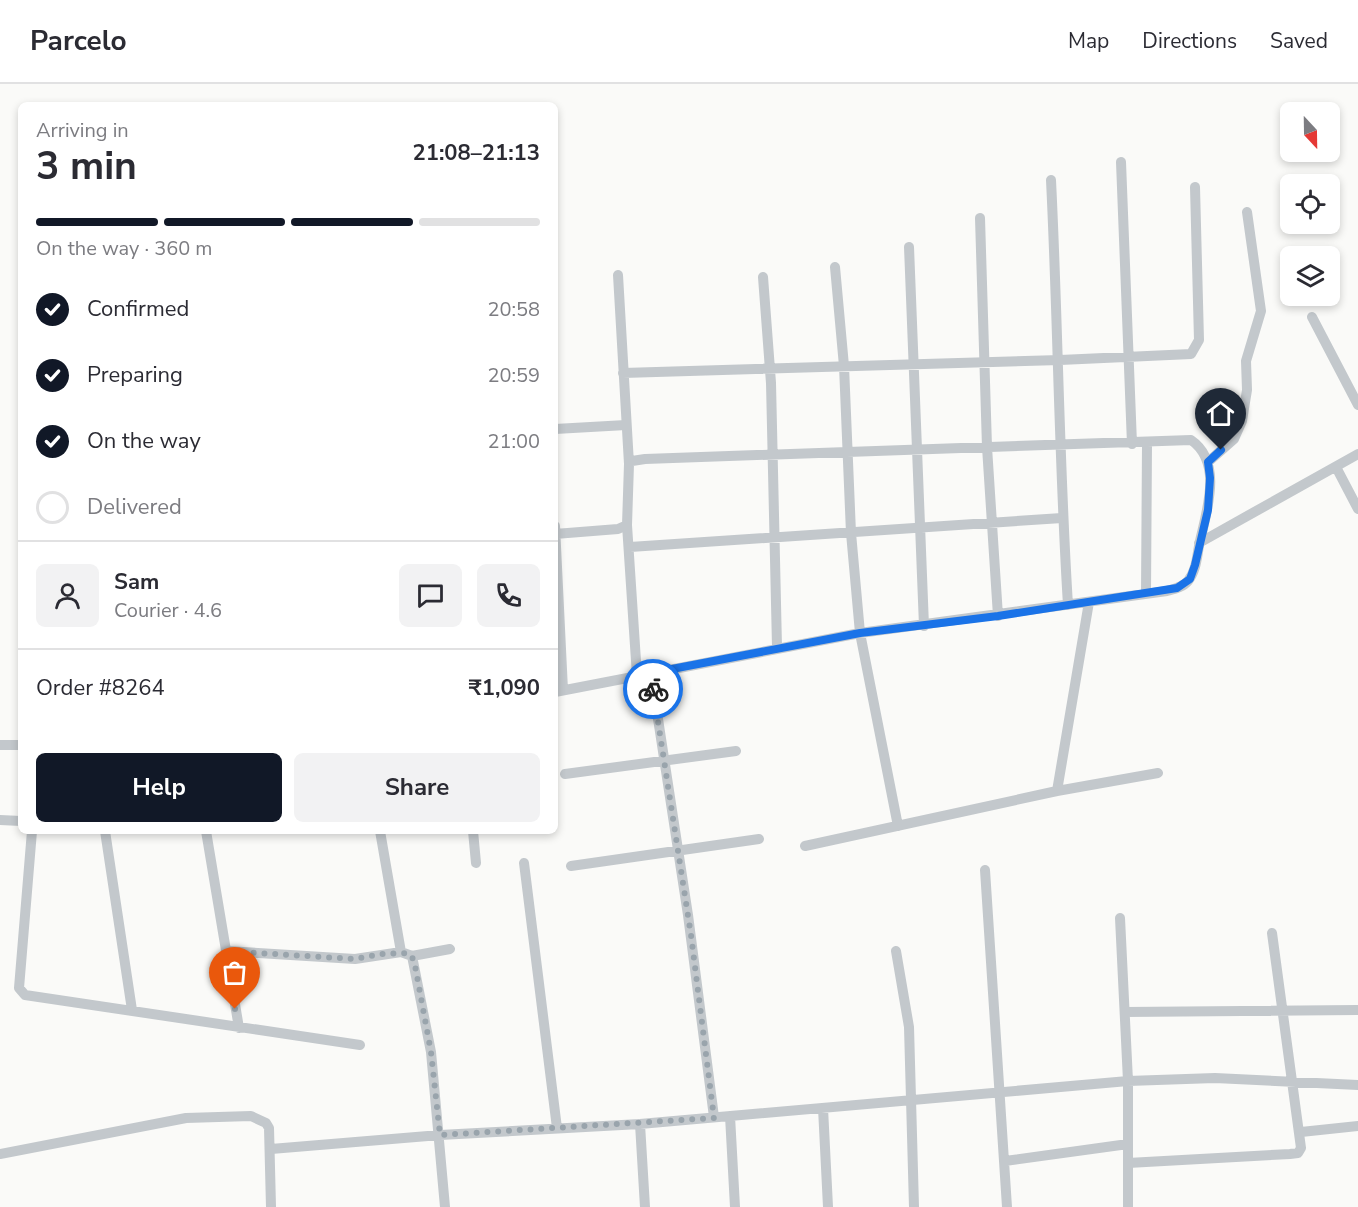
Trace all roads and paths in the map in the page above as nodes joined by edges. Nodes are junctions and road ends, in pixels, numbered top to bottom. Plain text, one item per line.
1 (1121, 162) dead end
2 (1051, 180) dead end
3 (1195, 187) dead end
4 (1247, 212) dead end
5 (980, 218) dead end
6 (909, 247) dead end
7 (835, 267) dead end
8 (618, 275) dead end
9 (763, 277) dead end
10 (1312, 317) dead end
11 (1130, 358) junction
12 (1060, 360) junction
13 (986, 363) junction
14 (914, 364) junction
15 (844, 366) junction
16 (769, 367) junction
17 (623, 373) junction
18 (1358, 405) edge
19 (626, 425) junction
20 (558, 429) edge
21 (1060, 444) junction
22 (1132, 444) junction
23 (1147, 444) junction
24 (987, 447) junction
25 (916, 448) junction
26 (846, 451) junction
27 (1358, 454) edge
28 (772, 456) junction
29 (1208, 462) junction
30 (629, 464) junction
31 (1336, 467) junction
32 (1358, 509) edge
33 (1062, 518) junction
34 (992, 522) junction
35 (627, 525) junction
36 (922, 527) junction
37 (851, 533) junction
38 (558, 534) edge
39 (774, 536) junction
40 (1199, 543) junction
41 (630, 547) junction
42 (1146, 594) junction
43 (1089, 602) junction
44 (1068, 605) junction
45 (998, 616) junction
46 (924, 626) junction
47 (860, 633) junction
48 (777, 647) junction
49 (558, 652) edge
50 (651, 673) junction
51 (637, 676) junction
52 (559, 691) edge
53 (18, 745) edge
54 (0, 746) edge
55 (736, 751) dead end
56 (664, 761) junction
57 (1158, 773) dead end
58 (565, 774) dead end
59 (1057, 791) junction
60 (0, 820) edge
61 (18, 821) edge
62 (898, 826) junction
63 (32, 834) edge
64 (105, 834) edge
65 (206, 834) edge
66 (381, 834) edge
67 (473, 834) edge
68 (759, 839) dead end
69 (805, 846) dead end
70 (678, 850) junction
71 (476, 863) dead end
72 (524, 863) dead end
73 (571, 866) dead end
74 (985, 870) dead end
75 (1120, 918) dead end
76 (1272, 933) dead end
77 (450, 949) dead end
78 (226, 951) junction
79 (896, 951) dead end
80 (401, 952) junction
81 (412, 956) junction
82 (132, 1010) junction
83 (1283, 1010) junction
84 (1358, 1010) edge
85 (1125, 1012) junction
86 (239, 1029) junction
87 (360, 1045) dead end
88 (1128, 1081) junction
89 (1294, 1082) junction
90 (1358, 1084) edge
91 (1001, 1092) junction
92 (911, 1101) junction
93 (824, 1108) junction
94 (730, 1116) junction
95 (714, 1118) junction
96 (640, 1124) junction
97 (1358, 1126) edge
98 (557, 1128) junction
99 (1301, 1132) junction
100 (440, 1135) junction
101 (1128, 1144) junction
102 (271, 1149) junction
103 (0, 1154) edge
104 (1005, 1161) junction
105 (1128, 1163) junction
106 (271, 1207) edge
107 (445, 1207) edge
108 (645, 1207) edge
109 (735, 1207) edge
110 (828, 1207) edge
111 (914, 1207) edge
112 (1007, 1207) edge
113 (1128, 1207) edge

1 - 11 street
2 - 12 street
3 - 11 street
4 - 29 street
5 - 13 street
6 - 14 street
7 - 15 street
8 - 17 street
9 - 16 street
10 - 18 street
11 - 12 street
11 - 22 street
12 - 13 street
12 - 21 street
13 - 14 street
13 - 24 street
14 - 15 street
14 - 25 street
15 - 16 street
15 - 26 street
16 - 17 street
16 - 28 street
17 - 19 street
19 - 20 street
19 - 30 street
21 - 22 street
21 - 24 street
21 - 33 street
22 - 23 street
23 - 29 street
23 - 42 street
24 - 25 street
24 - 34 street
25 - 26 street
25 - 36 street
26 - 28 street
26 - 37 street
27 - 31 street
28 - 30 street
28 - 39 street
29 - 40 street
30 - 35 street
31 - 32 street
31 - 40 street
33 - 34 street
33 - 44 street
34 - 36 street
34 - 45 street
35 - 38 street
35 - 41 street
36 - 37 street
36 - 46 street
37 - 39 street
37 - 47 street
39 - 41 street
39 - 48 street
40 - 42 street
41 - 51 street
42 - 43 street
43 - 44 street
43 - 59 street
44 - 45 street
45 - 46 street
46 - 47 street
47 - 48 street
47 - 62 street
48 - 50 street
49 - 52 street
50 - 51 street
50 - 56 street
51 - 52 street
53 - 54 street
55 - 56 street
56 - 58 street
56 - 70 street
57 - 59 street
59 - 62 street
60 - 61 street
62 - 69 street
63 - 82 street
64 - 82 street
65 - 78 street
66 - 80 street
67 - 71 street
68 - 70 street
70 - 73 street
70 - 95 street
72 - 98 street
74 - 91 street
75 - 85 street
76 - 83 street
77 - 81 street
78 - 80 street
78 - 86 street
79 - 92 street
80 - 81 street
81 - 100 street
82 - 86 street
83 - 84 street
83 - 85 street
83 - 89 street
85 - 88 street
86 - 87 street
88 - 89 street
88 - 91 street
88 - 101 street
89 - 90 street
89 - 99 street
91 - 92 street
91 - 104 street
92 - 93 street
92 - 111 street
93 - 94 street
93 - 110 street
94 - 95 street
94 - 109 street
95 - 96 street
96 - 98 street
96 - 108 street
97 - 99 street
98 - 100 street
99 - 105 street
100 - 102 street
100 - 107 street
101 - 104 street
101 - 105 street
102 - 103 street
102 - 106 street
104 - 112 street
105 - 113 street

